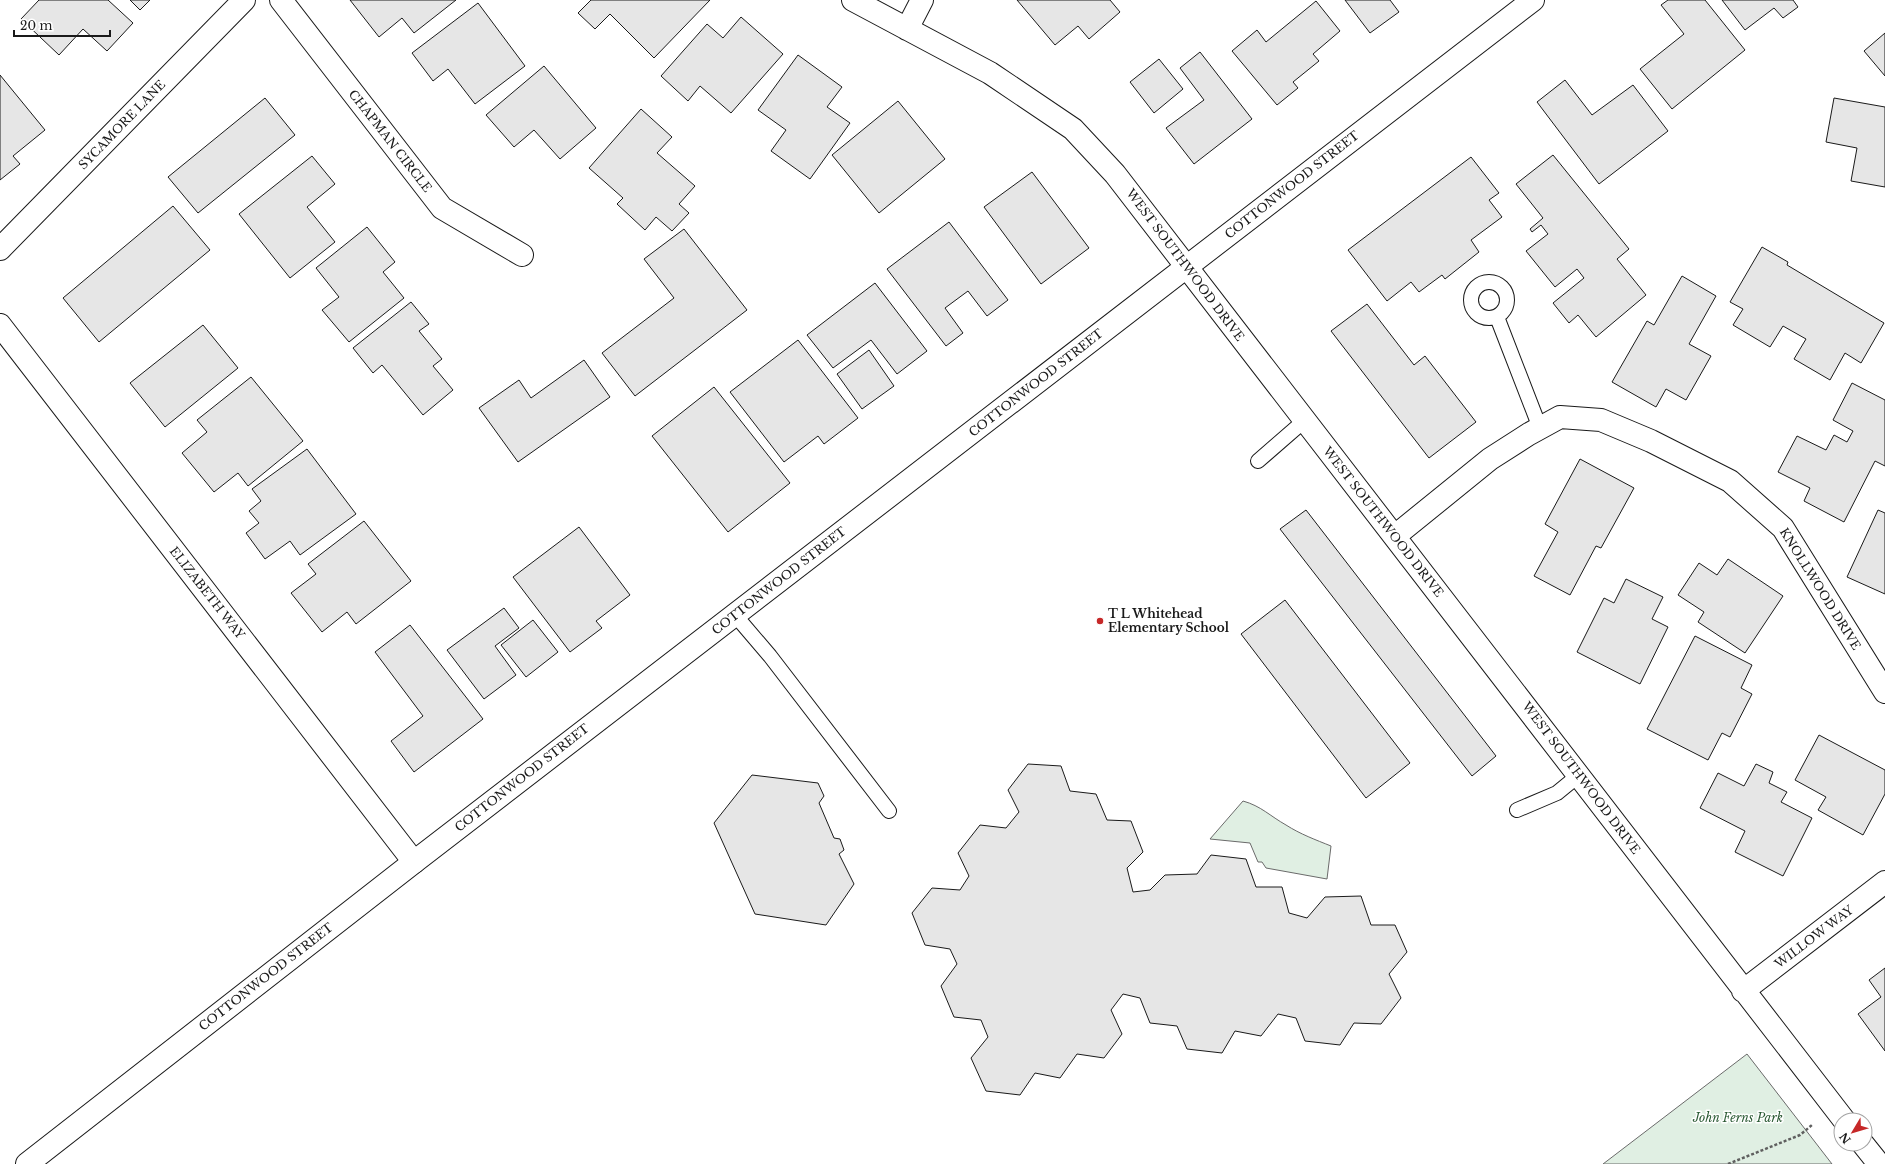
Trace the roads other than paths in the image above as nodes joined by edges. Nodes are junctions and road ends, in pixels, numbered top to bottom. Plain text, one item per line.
1 (244, 0) edge
2 (281, 0) edge
3 (853, 0) edge
4 (922, 0) edge
5 (1533, 0) edge
6 (907, 29) junction
7 (0, 249) edge
8 (522, 255) dead end
9 (1187, 266) junction
10 (1497, 317) dead end
11 (0, 325) edge
12 (1304, 421) junction
13 (1540, 428) junction
14 (1258, 461) dead end
15 (1394, 536) junction
16 (734, 615) junction
17 (1885, 692) edge
18 (1579, 775) junction
19 (1518, 810) dead end
20 (889, 811) dead end
21 (414, 862) junction
22 (1885, 882) edge
23 (1743, 991) junction
24 (1838, 1112) edge
25 (1869, 1152) edge
26 (27, 1164) edge
27 (1879, 1164) edge

1 - 7 street, SYCAMORE LANE
2 - 8 street, CHAPMAN CIRCLE
3 - 6 street, WEST SOUTHWOOD DRIVE
4 - 6 street
5 - 9 street, COTTONWOOD STREET
6 - 9 street, WEST SOUTHWOOD DRIVE
9 - 12 street, WEST SOUTHWOOD DRIVE
9 - 16 street, COTTONWOOD STREET
10 - 13 lane
11 - 21 street, ELIZABETH WAY
12 - 14 lane
12 - 15 street, WEST SOUTHWOOD DRIVE
13 - 15 street, KNOLLWOOD DRIVE
13 - 17 street, KNOLLWOOD DRIVE
15 - 18 street, WEST SOUTHWOOD DRIVE
16 - 20 lane
16 - 21 street, COTTONWOOD STREET
18 - 19 lane
18 - 23 street, WEST SOUTHWOOD DRIVE
21 - 26 street, COTTONWOOD STREET
22 - 23 street, WILLOW WAY
23 - 24 street, WEST SOUTHWOOD DRIVE
25 - 27 street

